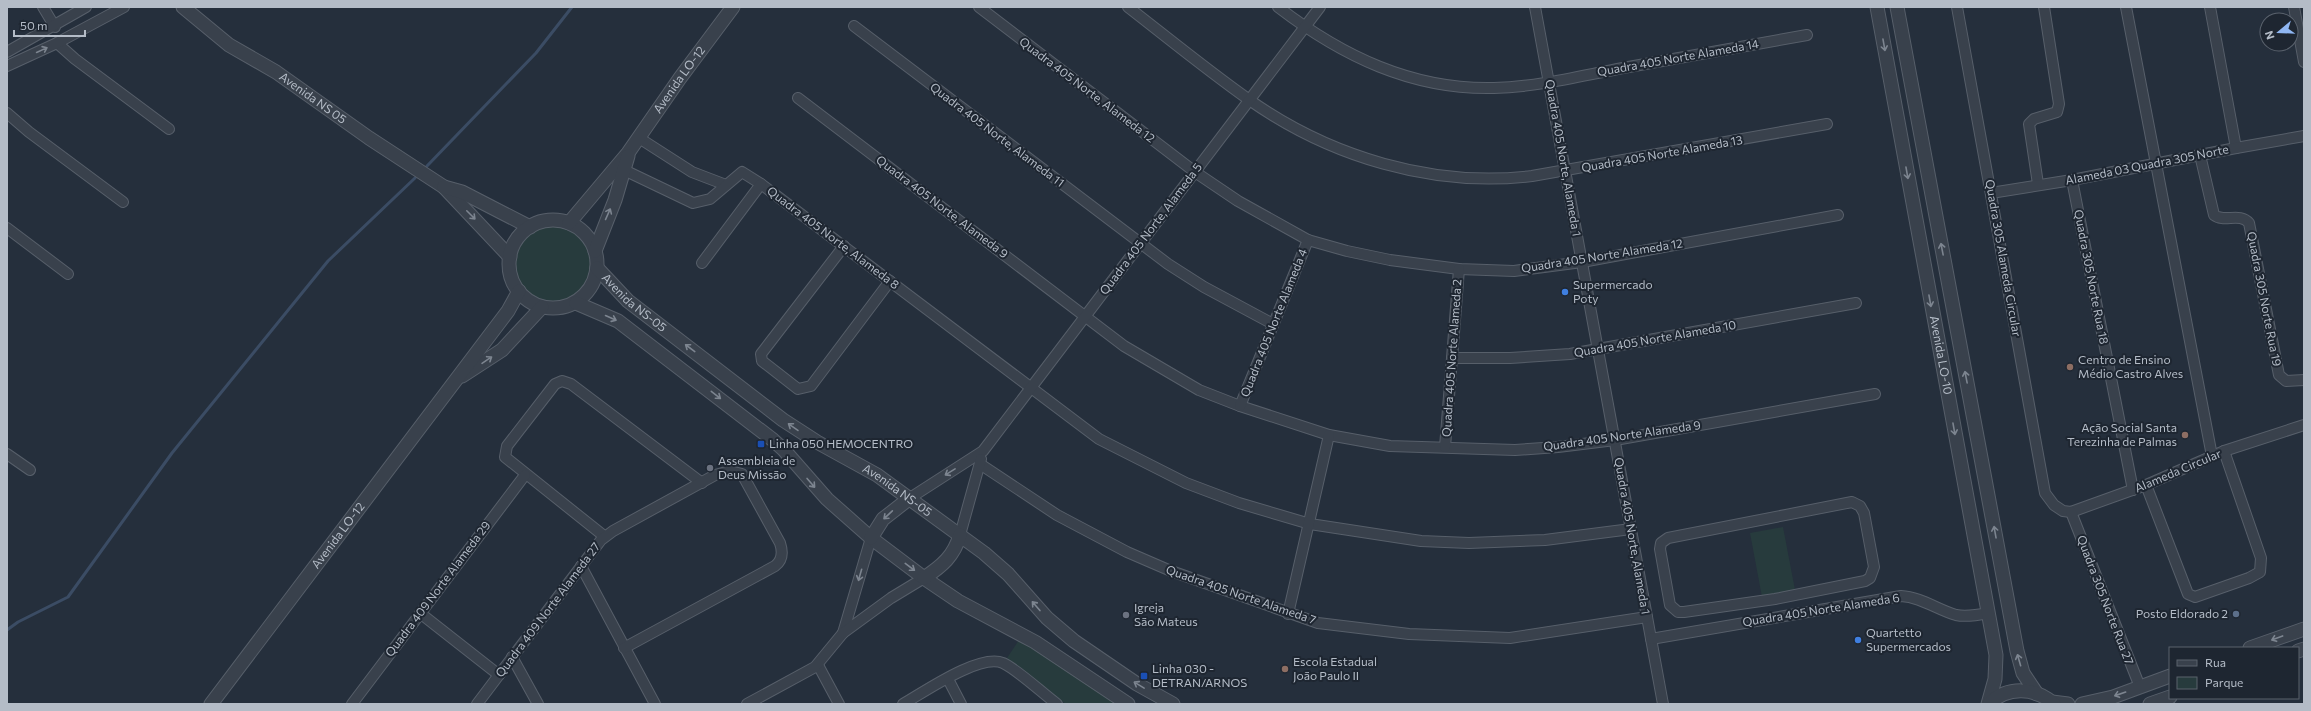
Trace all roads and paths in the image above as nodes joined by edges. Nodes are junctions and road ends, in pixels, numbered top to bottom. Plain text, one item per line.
1 (43, 7) edge
2 (86, 7) edge
3 (124, 7) edge
4 (182, 7) edge
5 (733, 7) edge
6 (978, 7) edge
7 (1128, 7) edge
8 (1278, 7) edge
9 (1320, 7) edge
10 (1536, 7) edge
11 (1877, 7) edge
12 (1897, 7) edge
13 (1957, 7) edge
14 (2044, 7) edge
15 (2126, 7) edge
16 (2210, 7) edge
17 (2294, 7) edge
18 (854, 26) dead end
19 (55, 27) junction
20 (1305, 27) junction
21 (1807, 35) dead end
22 (57, 43) junction
23 (7, 52) edge
24 (2304, 62) edge
25 (7, 66) edge
26 (1549, 82) junction
27 (798, 98) dead end
28 (1249, 100) junction
29 (7, 113) edge
30 (1827, 124) dead end
31 (169, 129) dead end
32 (2304, 136) edge
33 (639, 138) junction
34 (2236, 148) junction
35 (628, 153) junction
36 (2200, 155) junction
37 (2154, 164) junction
38 (624, 170) junction
39 (1195, 172) junction
40 (1566, 172) junction
41 (2072, 180) junction
42 (761, 184) junction
43 (2038, 184) junction
44 (726, 185) junction
45 (444, 187) junction
46 (1991, 193) junction
47 (123, 202) dead end
48 (1838, 215) dead end
49 (569, 223) junction
50 (530, 227) junction
51 (7, 228) edge
52 (1308, 240) junction
53 (1140, 244) junction
54 (844, 246) junction
55 (595, 251) junction
56 (510, 257) junction
57 (1582, 262) junction
58 (702, 263) dead end
59 (597, 268) junction
60 (1459, 269) junction
61 (68, 274) dead end
62 (890, 281) junction
63 (519, 291) junction
64 (576, 303) junction
65 (1856, 303) dead end
66 (542, 307) junction
67 (1085, 316) junction
68 (1273, 324) junction
69 (1598, 350) junction
70 (1452, 358) junction
71 (2304, 380) edge
72 (454, 382) junction
73 (1031, 388) junction
74 (1875, 394) dead end
75 (1240, 406) junction
76 (2303, 428) edge
77 (1329, 435) junction
78 (1615, 440) junction
79 (1445, 447) junction
80 (983, 451) junction
81 (2224, 451) junction
82 (7, 454) edge
83 (2212, 456) junction
84 (980, 464) junction
85 (30, 470) dead end
86 (525, 475) junction
87 (702, 483) junction
88 (2146, 485) junction
89 (2133, 490) junction
90 (910, 498) junction
91 (2071, 512) junction
92 (1310, 524) junction
93 (1631, 529) junction
94 (960, 535) junction
95 (604, 536) junction
96 (871, 538) junction
97 (581, 566) junction
98 (924, 578) junction
99 (1775, 600) junction
100 (420, 613) junction
101 (1988, 613) junction
102 (1288, 614) junction
103 (1647, 617) junction
104 (1778, 617) junction
105 (2304, 628) edge
106 (844, 633) junction
107 (1651, 640) junction
108 (2253, 647) edge
109 (624, 648) junction
110 (512, 658) junction
111 (818, 665) junction
112 (499, 675) junction
113 (2169, 676) edge
114 (948, 679) junction
115 (2140, 687) junction
116 (223, 689) junction
117 (2038, 694) junction
118 (2169, 697) edge
119 (2053, 703) edge
120 (211, 704) edge
121 (218, 704) edge
122 (352, 704) edge
123 (477, 704) edge
124 (538, 704) edge
125 (655, 704) edge
126 (747, 704) edge
127 (839, 704) edge
128 (902, 704) edge
129 (961, 704) edge
130 (1056, 704) edge
131 (1128, 704) edge
132 (1173, 704) edge
133 (1663, 704) edge
134 (1988, 704) edge
135 (2068, 704) edge
136 (2082, 704) edge
137 (2150, 704) edge

1 - 19 street
2 - 19 street
3 - 22 street
4 - 45 street, Avenida NS 05
5 - 33 street, Avenida LO-12
6 - 39 street, Quadra 405 Norte, Alameda 12
7 - 28 street, Quadra 405 Norte Alameda 13
8 - 20 street, Quadra 405 Norte Alameda 14
9 - 20 street, Quadra 405 Norte, Alameda 5
10 - 26 street, Quadra 405 Norte, Alameda 1
11 -> 101 street, Avenida LO-10
117 -> 12 street, Avenida LO-10
13 - 46 street, Quadra 305 Alameda Circular
14 - 43 street
15 - 37 street
16 - 34 street
17 - 24 street
18 - 53 street, Quadra 405 Norte, Alameda 11
19 - 23 street
20 - 26 street, Quadra 405 Norte Alameda 14
20 - 28 street, Quadra 405 Norte, Alameda 5
21 - 26 street, Quadra 405 Norte Alameda 14
25 -> 22 street
22 - 31 street
26 - 40 street, Quadra 405 Norte, Alameda 1
27 - 67 street, Quadra 405 Norte, Alameda 9
28 - 39 street, Quadra 405 Norte, Alameda 5
28 - 40 street, Quadra 405 Norte Alameda 13
29 - 47 street
30 - 40 street, Quadra 405 Norte Alameda 13
32 - 34 street, Alameda 03 Quadra 305 Norte
33 - 35 street, Avenida LO-12
33 - 44 street
34 - 36 street, Alameda 03 Quadra 305 Norte
35 - 38 street, Avenida LO-12
35 - 49 street, Avenida LO-12
36 - 37 street, Alameda 03 Quadra 305 Norte
36 - 71 street, Quadra 305 Norte Rua 19
37 - 41 street, Alameda 03 Quadra 305 Norte
37 - 83 street
38 - 44 street, Quadra 405 Norte, Alameda 8
55 -> 38 street, Avenida LO-12
39 - 52 street, Quadra 405 Norte Alameda 12
39 - 53 street, Quadra 405 Norte, Alameda 5
40 - 57 street, Quadra 405 Norte, Alameda 1
41 - 43 street, Alameda 03 Quadra 305 Norte
41 - 89 street, Quadra 305 Norte Rua 18
42 - 44 street, Quadra 405 Norte, Alameda 8
42 - 54 street, Quadra 405 Norte, Alameda 8
42 - 58 street
43 - 46 street, Alameda 03 Quadra 305 Norte
45 - 50 street, Avenida NS 05
45 -> 56 street, Avenida NS 05
46 - 91 street, Quadra 305 Alameda Circular
48 - 57 street, Quadra 405 Norte Alameda 12
49 - 50 street
49 - 55 street
50 - 56 street
51 - 61 street
52 - 60 street, Quadra 405 Norte Alameda 12
52 - 68 street, Quadra 405 Norte Alameda 4
53 - 67 street, Quadra 405 Norte, Alameda 5
53 - 68 street, Quadra 405 Norte, Alameda 11
54 - 62 street, Quadra 405 Norte, Alameda 8
54 - 62 street
55 - 59 street
56 - 63 street
57 - 60 street, Quadra 405 Norte Alameda 12
57 - 69 street, Quadra 405 Norte, Alameda 1
59 - 64 street
90 -> 59 street, Avenida NS-05
60 - 70 street, Quadra 405 Norte Alameda 2
62 - 73 street, Quadra 405 Norte, Alameda 8
63 - 66 street
63 - 72 street, Avenida LO-12
64 - 66 street
64 -> 96 street, Avenida NS-05
65 - 69 street, Quadra 405 Norte Alameda 10
72 -> 66 street, Avenida LO-12
67 - 73 street, Quadra 405 Norte, Alameda 5
67 - 75 street, Quadra 405 Norte Alameda 9
68 - 75 street, Quadra 405 Norte Alameda 4
69 - 70 street, Quadra 405 Norte Alameda 10
69 - 78 street, Quadra 405 Norte, Alameda 1
70 - 79 street, Quadra 405 Norte Alameda 2
72 - 116 street, Avenida LO-12
73 - 80 street, Quadra 405 Norte, Alameda 5
73 - 92 street, Quadra 405 Norte, Alameda 8
74 - 78 street, Quadra 405 Norte Alameda 9
75 - 77 street, Quadra 405 Norte Alameda 9
76 - 81 street, Alameda Circular
77 - 79 street, Quadra 405 Norte Alameda 9
77 - 92 street
78 - 79 street, Quadra 405 Norte Alameda 9
78 - 93 street, Quadra 405 Norte, Alameda 1
80 - 84 street
80 -> 90 street
81 - 83 street, Alameda Circular
81 - 88 street
82 - 85 street
83 - 88 street, Alameda Circular
84 - 94 street
84 - 102 street, Quadra 405 Norte Alameda 7
86 - 87 street
86 - 95 street
86 - 100 street, Quadra 409 Norte Alameda 29
87 - 95 street, Quadra 409 Norte Alameda 27
87 - 109 street, Quadra 409 Norte Alameda 27
88 - 89 street, Alameda Circular
89 - 91 street, Alameda Circular
90 - 94 street, Avenida NS-05
90 -> 96 street
91 - 115 street, Quadra 305 Norte Rua 27
92 - 93 street, Quadra 405 Norte, Alameda 8
92 - 102 street
93 - 103 street, Quadra 405 Norte, Alameda 1
94 - 98 street
132 -> 94 street, Avenida NS-05
95 - 97 street, Quadra 409 Norte Alameda 27
96 -> 98 street, Avenida NS-05
96 -> 106 street
97 - 109 street
97 - 110 street, Quadra 409 Norte Alameda 27
98 - 106 street
98 - 131 street, Avenida NS-05
99 - 99 street
99 - 104 street
100 - 112 street
100 - 122 street, Quadra 409 Norte Alameda 29
101 - 104 street, Quadra 405 Norte Alameda 6
101 - 134 street, Avenida LO-10
102 - 103 street, Quadra 405 Norte Alameda 7
103 - 107 street, Quadra 405 Norte, Alameda 1
104 - 107 street, Quadra 405 Norte Alameda 6
105 -> 108 street
106 - 111 street
107 - 133 street, Quadra 405 Norte, Alameda 1
109 - 125 street
110 - 112 street, Quadra 409 Norte Alameda 27
110 - 124 street
111 - 126 street
111 - 127 street
112 - 123 street, Quadra 409 Norte Alameda 27
113 - 115 street
114 - 128 street
114 - 129 street
114 - 130 street
115 -> 136 street
116 - 120 street, Avenida LO-12
116 - 121 street, Avenida LO-12
117 - 119 street
117 - 134 street
118 - 137 street
119 - 135 street

